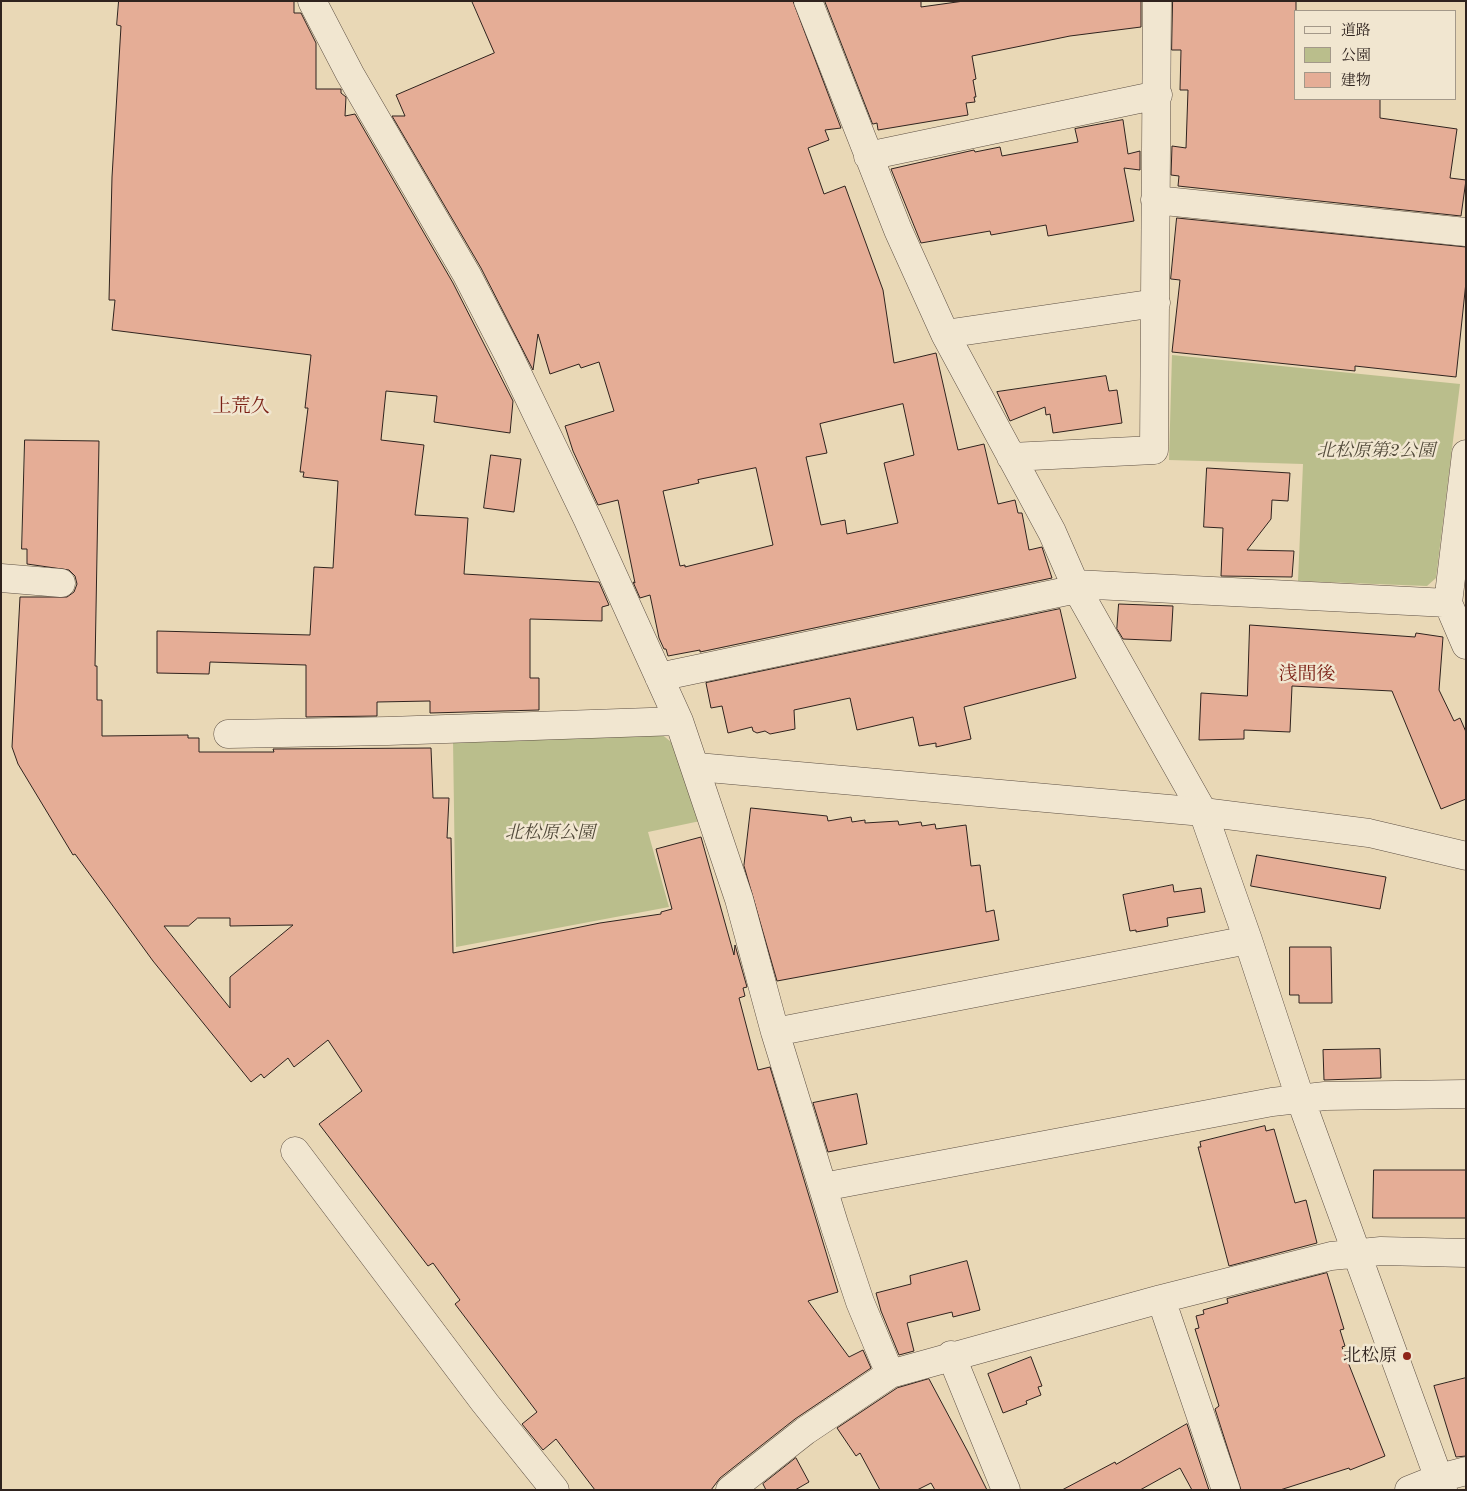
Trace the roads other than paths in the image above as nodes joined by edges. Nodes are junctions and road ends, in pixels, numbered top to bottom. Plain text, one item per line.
1 (312, 1) edge
2 (808, 1) edge
3 (1156, 1) edge
4 (1158, 95) junction
5 (868, 156) junction
6 (1156, 200) junction
7 (1466, 232) edge
8 (1156, 303) junction
9 (945, 334) junction
10 (1466, 454) edge
11 (1011, 457) junction
12 (1, 578) edge
13 (61, 583) dead end
14 (1076, 586) junction
15 (1448, 603) junction
16 (1466, 645) edge
17 (659, 677) junction
18 (679, 721) junction
19 (228, 734) dead end
20 (697, 767) junction
21 (1202, 812) junction
22 (1466, 856) edge
23 (1248, 940) junction
24 (775, 1032) junction
25 (1466, 1094) edge
26 (1300, 1098) junction
27 (295, 1151) dead end
28 (823, 1187) junction
29 (1355, 1253) junction
30 (1466, 1253) edge
31 (1161, 1299) junction
32 (951, 1355) junction
33 (890, 1374) junction
34 (1466, 1471) edge
35 (1441, 1484) edge
36 (555, 1490) edge
37 (730, 1490) edge
38 (1006, 1490) edge
39 (1226, 1490) edge
40 (1409, 1490) edge

1 - 17 street
2 - 5 street
3 - 4 street
4 - 5 street
4 - 6 street
5 - 9 street
6 - 7 street
6 - 8 street
8 - 9 street
8 - 11 street
9 - 11 street
10 - 15 street
11 - 14 street
12 - 13 street
14 - 15 street
14 - 17 street
14 - 21 street
15 - 16 street
17 - 18 street
18 - 19 street
18 - 20 street
20 - 21 street
20 - 24 street
21 - 22 street
21 - 23 street
23 - 24 street
23 - 26 street
24 - 28 street
25 - 26 street
26 - 28 street
26 - 29 street
27 - 36 street
28 - 33 street
29 - 30 street
29 - 31 street
29 - 35 street
31 - 32 street
31 - 39 street
32 - 33 street
32 - 38 street
33 - 37 street
34 - 35 street
35 - 40 street

